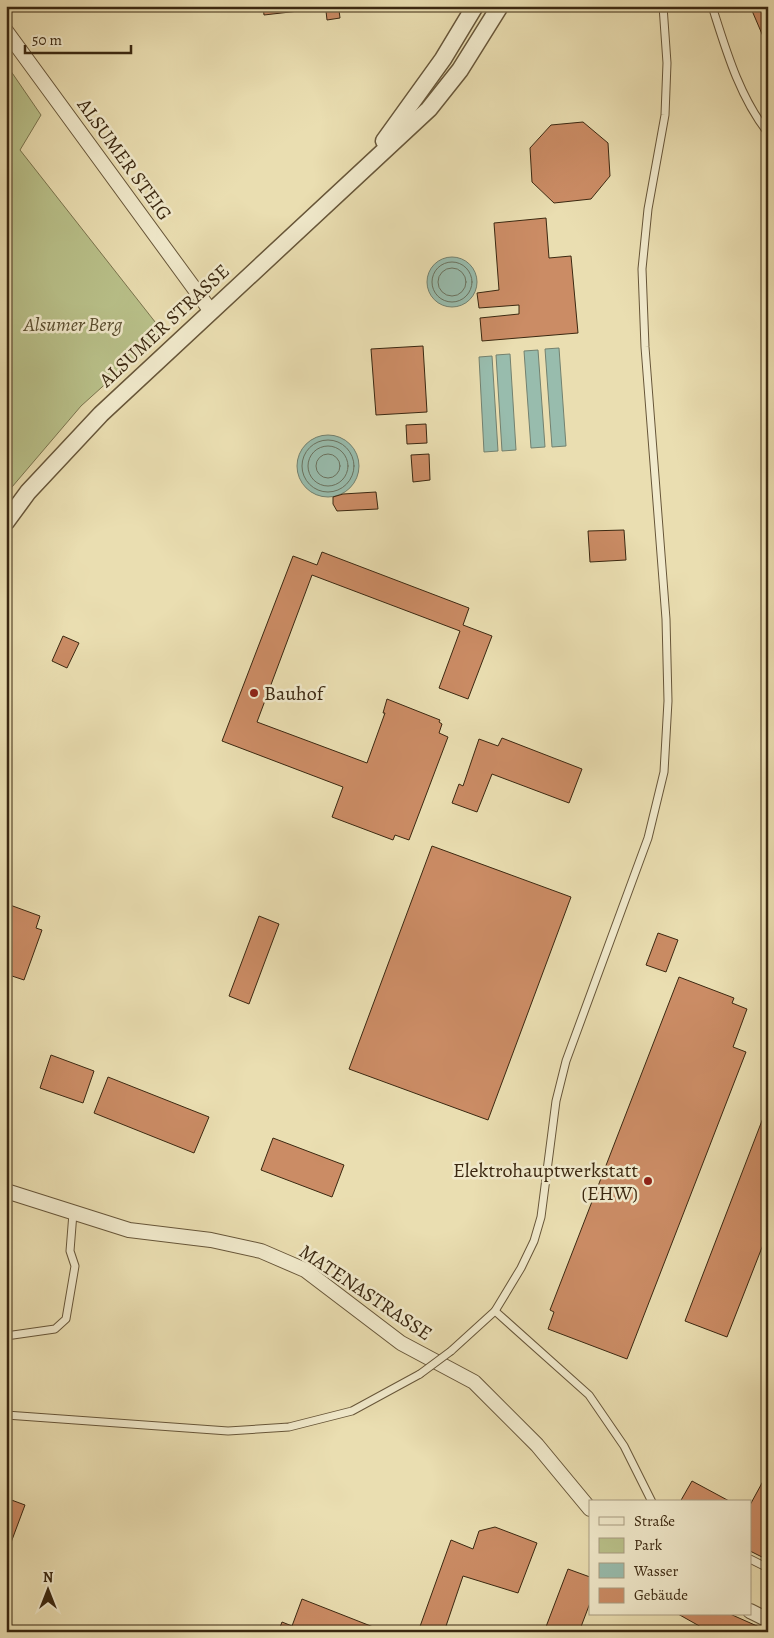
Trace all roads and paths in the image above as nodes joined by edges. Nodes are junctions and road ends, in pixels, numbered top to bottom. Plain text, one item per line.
1 (500, 6) edge
2 (663, 6) edge
3 (712, 6) edge
4 (470, 13) edge
5 (6, 31) edge
6 (768, 133) edge
7 (363, 170) junction
8 (210, 310) junction
9 (6, 522) edge
10 (6, 1191) edge
11 (73, 1213) junction
12 (495, 1311) junction
13 (6, 1336) edge
14 (6, 1416) edge
15 (651, 1500) edge
16 (589, 1508) edge
17 (752, 1560) edge
18 (768, 1568) edge
19 (752, 1612) edge
20 (768, 1620) edge

1 - 7 street, ALSUMER STRASSE
2 - 12 lane
3 - 6 lane
4 - 7 street, ALSUMER STRASSE
5 - 8 street, ALSUMER STEIG
7 - 8 street, ALSUMER STRASSE
8 - 9 street, ALSUMER STRASSE
10 - 11 street, MATENASTRASSE
11 - 13 lane
11 - 16 street, MATENASTRASSE
12 - 14 lane, bridge
12 - 15 lane
17 - 18 lane
19 - 20 street

